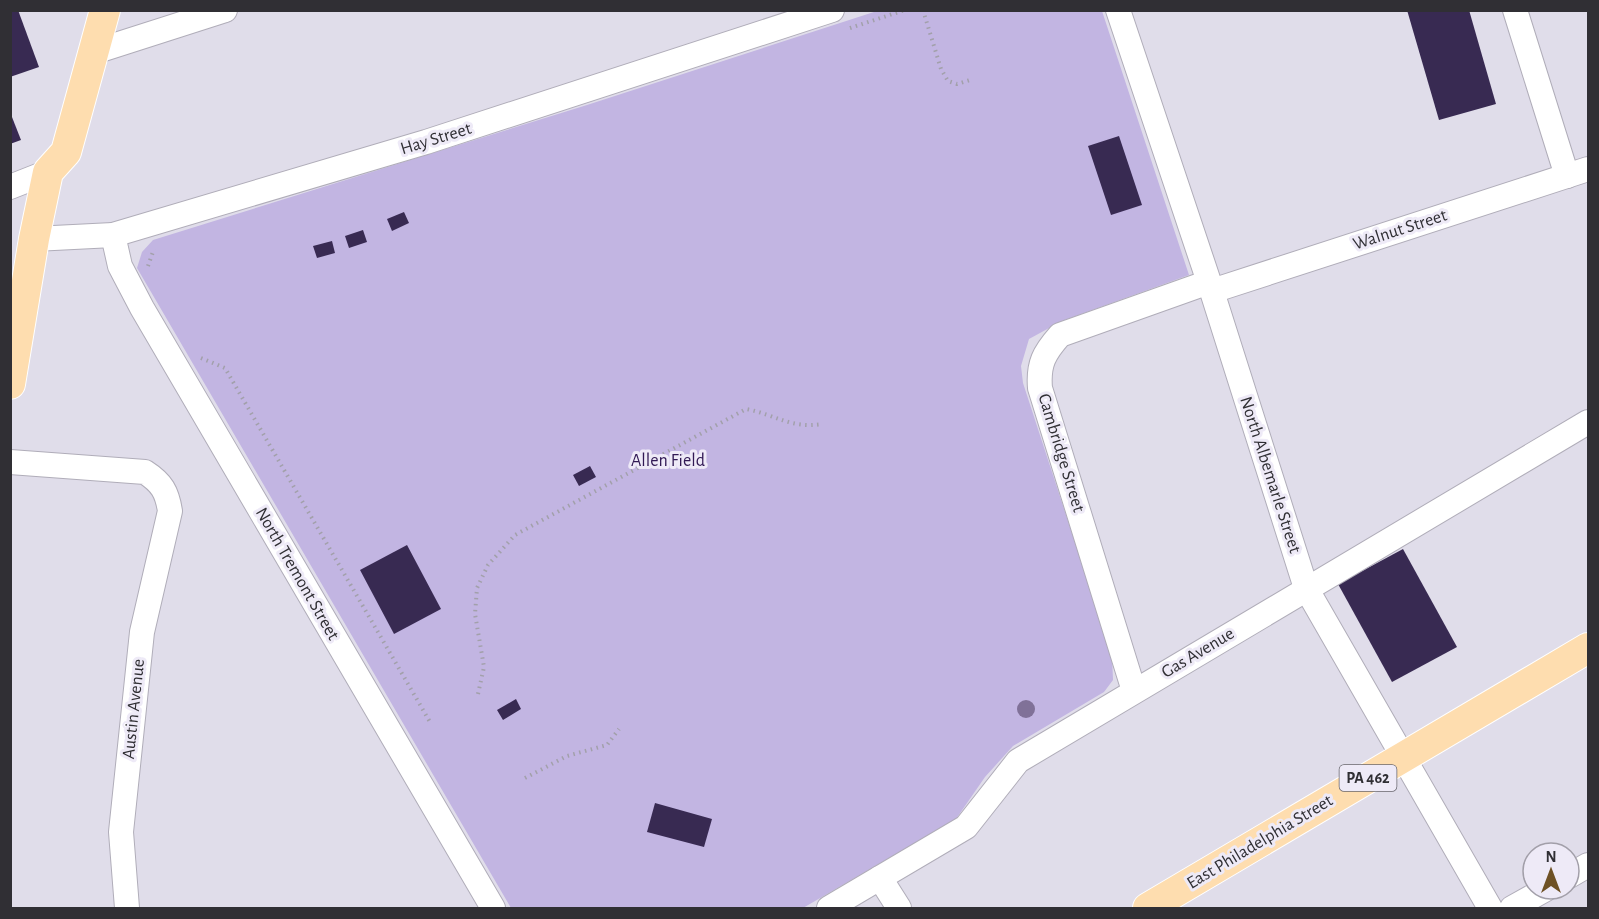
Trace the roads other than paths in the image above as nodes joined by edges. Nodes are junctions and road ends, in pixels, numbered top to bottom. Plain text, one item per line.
1 (105, 10) edge
2 (225, 10) edge
3 (1118, 10) edge
4 (1515, 10) edge
5 (194, 15) edge
6 (840, 19) edge
7 (94, 52) junction
8 (48, 172) junction
9 (1578, 172) edge
10 (10, 187) edge
11 (113, 235) junction
12 (34, 239) junction
13 (1210, 286) junction
14 (13, 354) edge
15 (10, 384) edge
16 (1588, 422) edge
17 (10, 462) edge
18 (1306, 588) junction
19 (1588, 648) edge
20 (1134, 691) junction
21 (1403, 757) junction
22 (880, 878) junction
23 (1526, 901) edge
24 (128, 909) edge
25 (493, 909) edge
26 (829, 909) edge
27 (899, 909) edge
28 (1149, 909) edge
29 (1490, 909) edge
30 (1512, 909) edge

1 - 7 main road
2 - 5 street
3 - 13 street, North Albemarle Street
4 - 9 street
5 - 7 street
6 - 11 street, Hay Street
7 - 8 main road
8 - 10 street
8 - 12 main road
9 - 13 street, Walnut Street
11 - 12 street, Hay Street
11 - 25 street, North Tremont Street
12 - 14 main road
13 - 18 street, North Albemarle Street
13 - 20 street, Cambridge Street
14 - 15 main road
16 - 18 street, Gas Avenue
17 - 24 street, Austin Avenue
18 - 20 street, Gas Avenue
18 - 21 street, North Albemarle Street
19 - 21 main road, East Philadelphia Street / PA 462
20 - 22 street, Gas Avenue
21 - 28 main road, East Philadelphia Street / PA 462
21 - 29 street, North Albemarle Street
22 - 26 street, Gas Avenue
22 - 27 street
23 - 30 street

